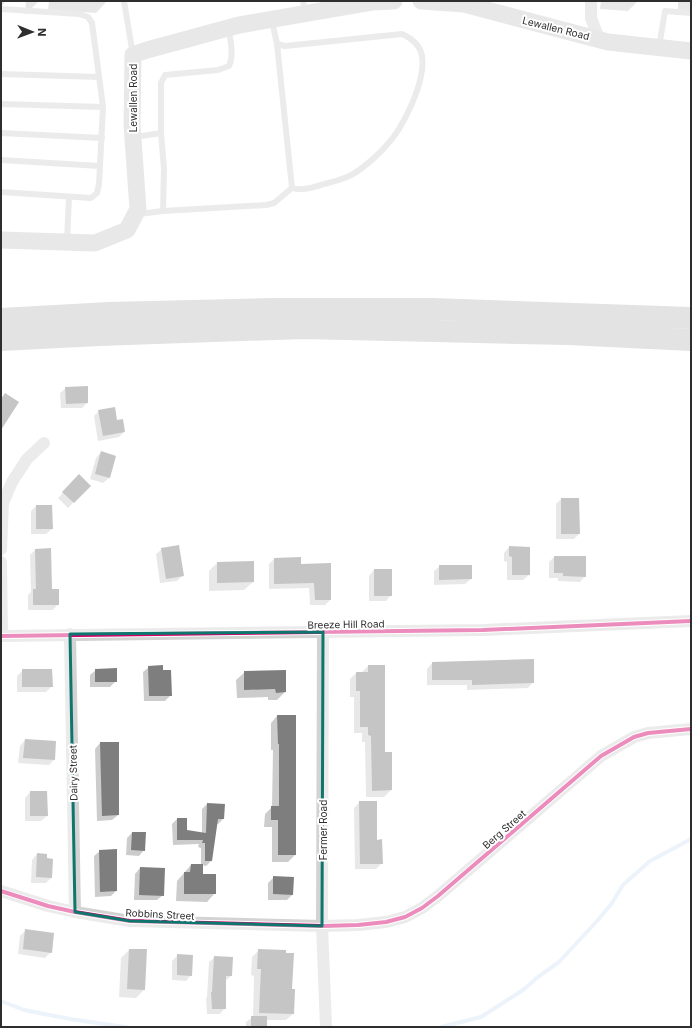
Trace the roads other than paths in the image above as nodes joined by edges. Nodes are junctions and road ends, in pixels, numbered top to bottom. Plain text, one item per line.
1 (124, 1) edge
2 (394, 1) edge
3 (421, 1) edge
4 (590, 1) edge
5 (375, 2) edge
6 (304, 7) edge
7 (1, 9) edge
8 (691, 13) edge
9 (272, 19) junction
10 (228, 28) junction
11 (599, 39) junction
12 (277, 44) junction
13 (659, 48) junction
14 (691, 51) edge
15 (133, 55) junction
16 (1, 74) edge
17 (99, 77) junction
18 (1, 104) edge
19 (103, 107) junction
20 (1, 133) edge
21 (161, 133) junction
22 (133, 137) junction
23 (102, 138) junction
24 (1, 160) edge
25 (100, 166) junction
26 (292, 188) junction
27 (1, 192) edge
28 (68, 197) junction
29 (163, 211) junction
30 (135, 214) junction
31 (1, 240) edge
32 (67, 242) junction
33 (691, 318) edge
34 (1, 319) edge
35 (1, 340) edge
36 (691, 340) edge
37 (44, 443) dead end
38 (1, 549) edge
39 (1, 562) edge
40 (691, 621) edge
41 (323, 632) junction
42 (70, 634) junction
43 (1, 636) edge
44 (691, 729) edge
45 (1, 891) edge
46 (75, 912) junction
47 (322, 926) junction
48 (326, 1027) edge

1 - 15 lane
2 - 5 street, Lewallen Road
3 - 11 street, Lewallen Road
4 - 11 street
5 - 6 street, Lewallen Road
6 - 9 street, Lewallen Road
7 - 17 lane
8 - 13 lane
9 - 10 street, Lewallen Road
9 - 12 lane
10 - 15 street, Lewallen Road
10 - 21 lane
11 - 13 street, Lewallen Road
12 - 26 lane
12 - 26 lane
13 - 14 street, Lewallen Road
15 - 22 street, Lewallen Road
16 - 17 lane
17 - 19 lane
18 - 19 lane
19 - 23 lane
20 - 23 lane
21 - 22 lane
21 - 29 lane
22 - 30 street, Lewallen Road
23 - 25 lane
24 - 25 lane
25 - 28 lane
26 - 29 lane
27 - 28 lane
28 - 32 lane
29 - 30 lane
30 - 32 street, Lewallen Road
31 - 32 street, Lewallen Road
33 - 34 highway
35 - 36 highway
37 - 38 street
39 - 43 street
40 - 41 street, Breeze Hill Road
41 - 42 street, Breeze Hill Road
41 - 47 street, Fermer Road
42 - 43 street, Breeze Hill Road
42 - 46 street, Dairy Street
44 - 47 street, Berg Street
45 - 46 street, Robbins Street
46 - 47 street, Robbins Street
47 - 48 street, Fermer Road

